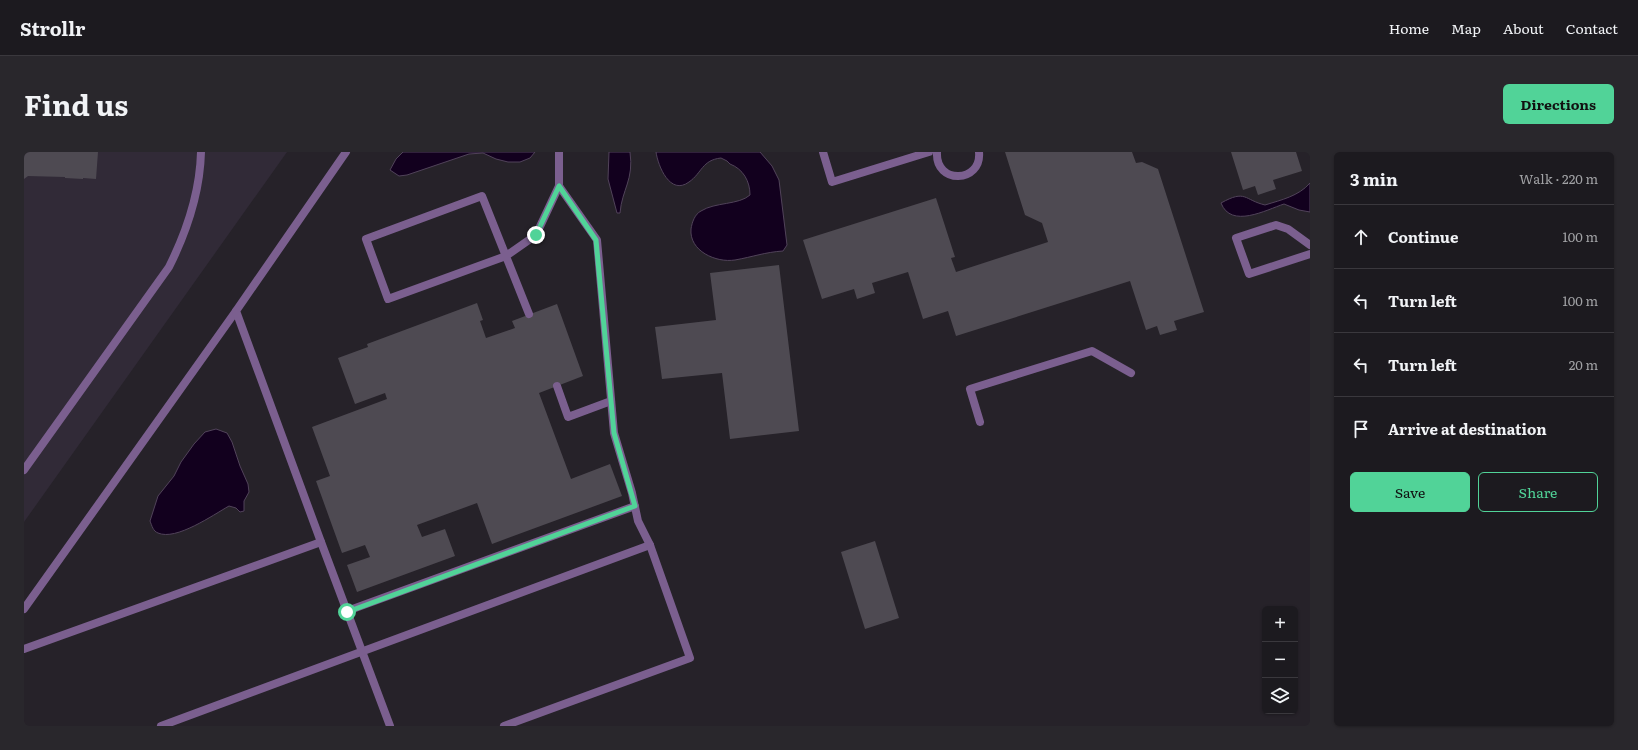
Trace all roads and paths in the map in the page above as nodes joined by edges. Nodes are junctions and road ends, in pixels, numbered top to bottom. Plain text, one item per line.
1 (201, 152) edge
2 (346, 152) edge
3 (559, 152) edge
4 (823, 152) edge
5 (929, 152) edge
6 (937, 152) edge
7 (979, 152) edge
8 (559, 186) junction
9 (1310, 246) edge
10 (1310, 254) edge
11 (506, 256) junction
12 (236, 311) junction
13 (529, 314) dead end
14 (1131, 373) dead end
15 (557, 386) dead end
16 (611, 401) junction
17 (980, 422) dead end
18 (24, 470) edge
19 (635, 506) junction
20 (321, 542) junction
21 (650, 545) junction
22 (24, 609) edge
23 (347, 612) junction
24 (24, 649) edge
25 (362, 652) junction
26 (161, 726) edge
27 (390, 726) edge
28 (504, 726) edge

1 - 18 lane
2 - 12 lane
3 - 8 lane
4 - 5 lane
6 - 7 lane
8 - 11 lane
8 - 16 lane
9 - 10 lane
11 - 11 lane
11 - 13 lane
12 - 20 lane
12 - 22 lane
14 - 17 lane
15 - 16 lane
16 - 19 lane
19 - 21 lane
19 - 23 lane
20 - 23 lane
20 - 24 lane
21 - 25 lane
21 - 28 lane
23 - 25 lane
25 - 26 lane
25 - 27 lane

